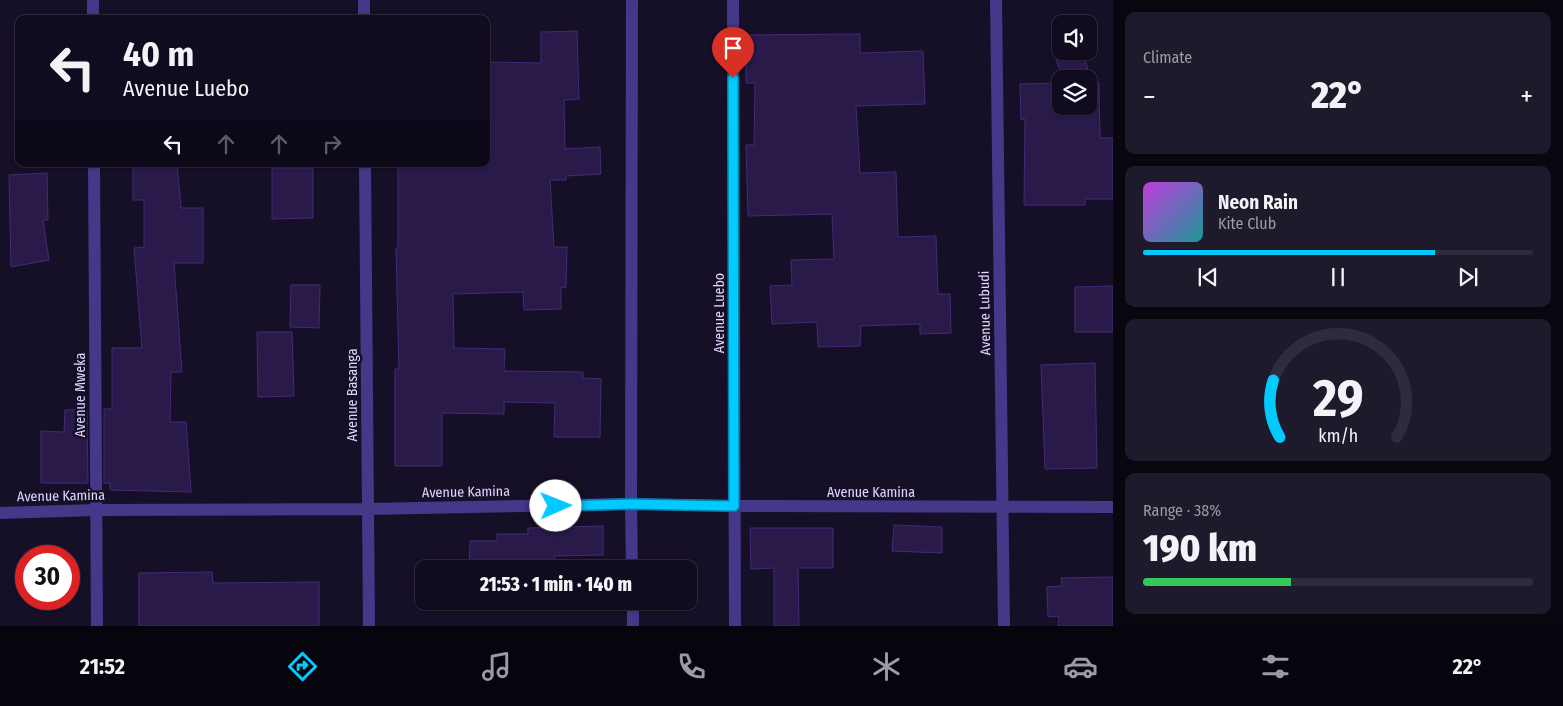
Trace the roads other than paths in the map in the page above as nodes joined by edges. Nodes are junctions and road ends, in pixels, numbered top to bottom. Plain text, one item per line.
1 (93, 0) edge
2 (364, 0) edge
3 (632, 0) edge
4 (733, 0) edge
5 (996, 0) edge
6 (93, 15) edge
7 (364, 15) edge
8 (94, 167) edge
9 (365, 167) edge
10 (631, 504) junction
11 (734, 506) junction
12 (1002, 507) junction
13 (1113, 507) edge
14 (368, 509) junction
15 (95, 510) junction
16 (0, 513) edge
17 (632, 560) edge
18 (632, 610) edge
19 (97, 626) edge
20 (369, 626) edge
21 (633, 626) edge
22 (734, 626) edge
23 (1004, 626) edge

1 - 6 street
2 - 7 street
3 - 10 street
4 - 11 street, Avenue Luebo
5 - 12 street, Avenue Lubudi
8 - 15 street, Avenue Mweka
9 - 14 street, Avenue Basanga
10 - 11 street, Avenue Kamina
10 - 14 street, Avenue Kamina
10 - 17 street
11 - 12 street, Avenue Kamina
11 - 22 street, Avenue Luebo
12 - 13 street, Avenue Kamina
12 - 23 street, Avenue Lubudi
14 - 15 street, Avenue Kamina
14 - 20 street, Avenue Basanga
15 - 16 street, Avenue Kamina
15 - 19 street, Avenue Mweka
18 - 21 street

